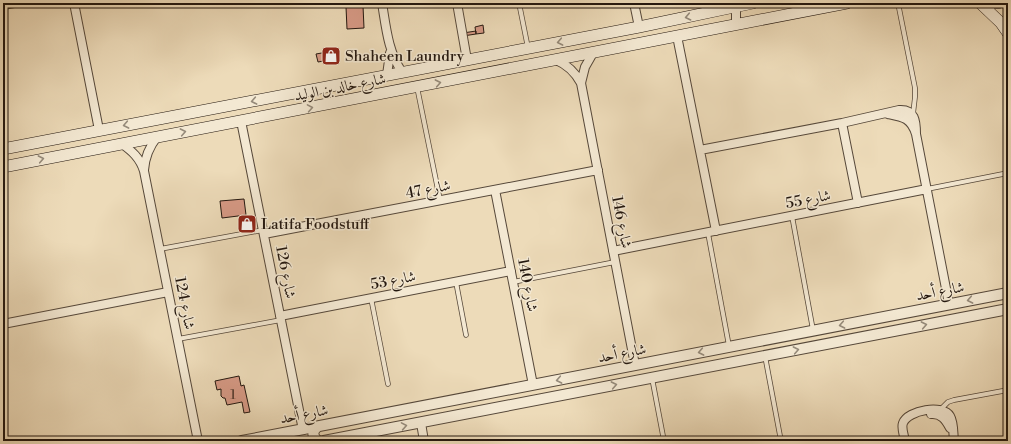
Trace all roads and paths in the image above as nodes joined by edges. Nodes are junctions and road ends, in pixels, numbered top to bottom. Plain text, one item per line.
1 (14, 3) edge
2 (74, 3) edge
3 (382, 3) edge
4 (457, 3) edge
5 (519, 3) edge
6 (634, 3) edge
7 (753, 3) edge
8 (847, 3) edge
9 (898, 3) edge
10 (980, 3) edge
11 (985, 3) edge
12 (998, 3) edge
13 (3, 5) edge
14 (736, 5) edge
15 (736, 25) junction
16 (639, 27) junction
17 (1008, 33) edge
18 (677, 36) junction
19 (528, 48) junction
20 (390, 50) junction
21 (593, 53) junction
22 (467, 60) junction
23 (556, 60) junction
24 (402, 72) junction
25 (387, 75) junction
26 (362, 80) junction
27 (581, 83) junction
28 (338, 85) junction
29 (417, 87) junction
30 (364, 97) junction
31 (341, 102) junction
32 (887, 113) junction
33 (913, 114) junction
34 (241, 121) junction
35 (842, 123) junction
36 (98, 130) junction
37 (916, 134) junction
38 (157, 137) junction
39 (122, 144) junction
40 (3, 149) edge
41 (700, 150) junction
42 (3, 167) edge
43 (598, 170) junction
44 (144, 171) junction
45 (1008, 173) edge
46 (495, 190) junction
47 (927, 190) junction
48 (440, 201) junction
49 (858, 203) junction
50 (792, 216) junction
51 (716, 231) junction
52 (264, 232) junction
53 (708, 233) junction
54 (160, 248) junction
55 (613, 251) junction
56 (615, 262) junction
57 (511, 271) junction
58 (456, 282) junction
59 (513, 282) junction
60 (168, 292) junction
61 (1008, 293) edge
62 (998, 295) junction
63 (371, 298) junction
64 (949, 304) junction
65 (1004, 309) edge
66 (281, 318) junction
67 (3, 324) edge
68 (814, 330) junction
69 (466, 335) dead end
70 (772, 338) junction
71 (178, 340) junction
72 (729, 347) junction
73 (770, 355) junction
74 (635, 366) junction
75 (576, 377) junction
76 (652, 378) junction
77 (388, 384) dead end
78 (533, 385) junction
79 (1008, 390) edge
80 (581, 392) junction
81 (940, 410) junction
82 (922, 413) junction
83 (421, 423) junction
84 (317, 427) junction
85 (303, 430) junction
86 (954, 439) edge
87 (198, 441) edge
88 (242, 441) edge
89 (318, 441) edge
90 (324, 441) edge
91 (424, 441) edge
92 (664, 441) edge
93 (781, 441) edge
94 (905, 441) edge
95 (909, 441) edge

1 - 13 street
2 - 36 street
3 - 20 street
4 - 22 street
5 - 19 lane
6 - 16 street
7 - 14 main road, شارع خالد بن الوليد
8 - 15 main road, شارع خالد بن الوليد
9 - 33 lane
10 - 17 main road
11 - 12 main road
14 - 15 street
14 -> 16 main road, شارع خالد بن الوليد
15 - 18 main road, شارع خالد بن الوليد
16 -> 19 main road, شارع خالد بن الوليد
18 - 21 main road, شارع خالد بن الوليد
18 - 41 street
19 - 22 main road, شارع خالد بن الوليد
20 - 24 street
20 - 25 street
21 - 23 main road, شارع خالد بن الوليد
21 - 27 street, شارع 146
22 - 24 main road, شارع خالد بن الوليد
23 - 27 street, شارع 146
29 -> 23 main road, شارع خالد بن الوليد
24 - 25 main road, شارع خالد بن الوليد
25 - 26 main road, شارع خالد بن الوليد
26 - 28 main road, شارع خالد بن الوليد
26 - 30 main road
27 - 43 street, شارع 146
28 - 31 main road
28 -> 36 main road, شارع خالد بن الوليد
29 - 30 main road, شارع خالد بن الوليد
29 - 48 lane
30 - 31 main road, شارع خالد بن الوليد
34 -> 31 main road, شارع خالد بن الوليد
32 - 33 street
32 - 35 street
32 - 37 street
33 - 37 street
38 -> 34 main road, شارع خالد بن الوليد
34 - 52 street, شارع 126
35 - 41 street
35 - 49 street
36 - 40 main road, شارع خالد بن الوليد
37 - 47 street
38 - 39 main road, شارع خالد بن الوليد
38 - 44 street, شارع 124
42 -> 39 main road, شارع خالد بن الوليد
39 - 44 street, شارع 124
41 - 51 street
43 - 46 street, شارع 47
43 - 55 street, شارع 146
44 - 54 street, شارع 124
45 - 47 lane, شارع 55
46 - 48 street, شارع 47
46 - 57 street, شارع 140
47 - 49 street, شارع 55
47 - 64 street
48 - 52 street, شارع 47
49 - 50 street, شارع 55
50 - 51 street, شارع 55
50 - 68 lane
51 - 53 street, شارع 55
52 - 54 lane
52 - 66 street, شارع 126
53 - 55 street, شارع 55
53 - 72 lane
54 - 60 street, شارع 124
55 - 56 street, شارع 146
56 - 59 lane
56 - 74 street, شارع 146
57 - 58 street, شارع 53
57 - 59 street, شارع 140
58 - 63 street, شارع 53
58 - 69 lane
59 - 78 street, شارع 140
60 - 67 street
60 - 71 street, شارع 124
61 - 62 street, شارع أحد
62 -> 64 street, شارع أحد
62 - 65 street
63 - 66 street, شارع 53
63 - 77 lane
64 -> 68 street, شارع أحد
73 -> 65 street, شارع أحد
66 - 71 lane
66 - 85 street, شارع 126
68 - 70 street, شارع أحد
70 - 72 street, شارع أحد
70 - 73 street
71 - 87 street, شارع 124
72 -> 74 street, شارع أحد
73 - 76 street, شارع أحد
73 - 93 lane
74 - 75 street, شارع أحد
75 -> 78 street, شارع أحد
75 - 80 street
80 -> 76 street, شارع أحد
76 - 92 lane
78 - 84 street, شارع أحد
79 - 81 lane
80 - 83 street, شارع أحد
81 - 82 street
81 - 86 street
82 - 86 street
82 - 94 street
82 - 95 street
90 -> 83 street, شارع أحد
83 - 91 street
84 - 85 street, شارع أحد
84 - 89 street
85 - 88 street, شارع أحد

